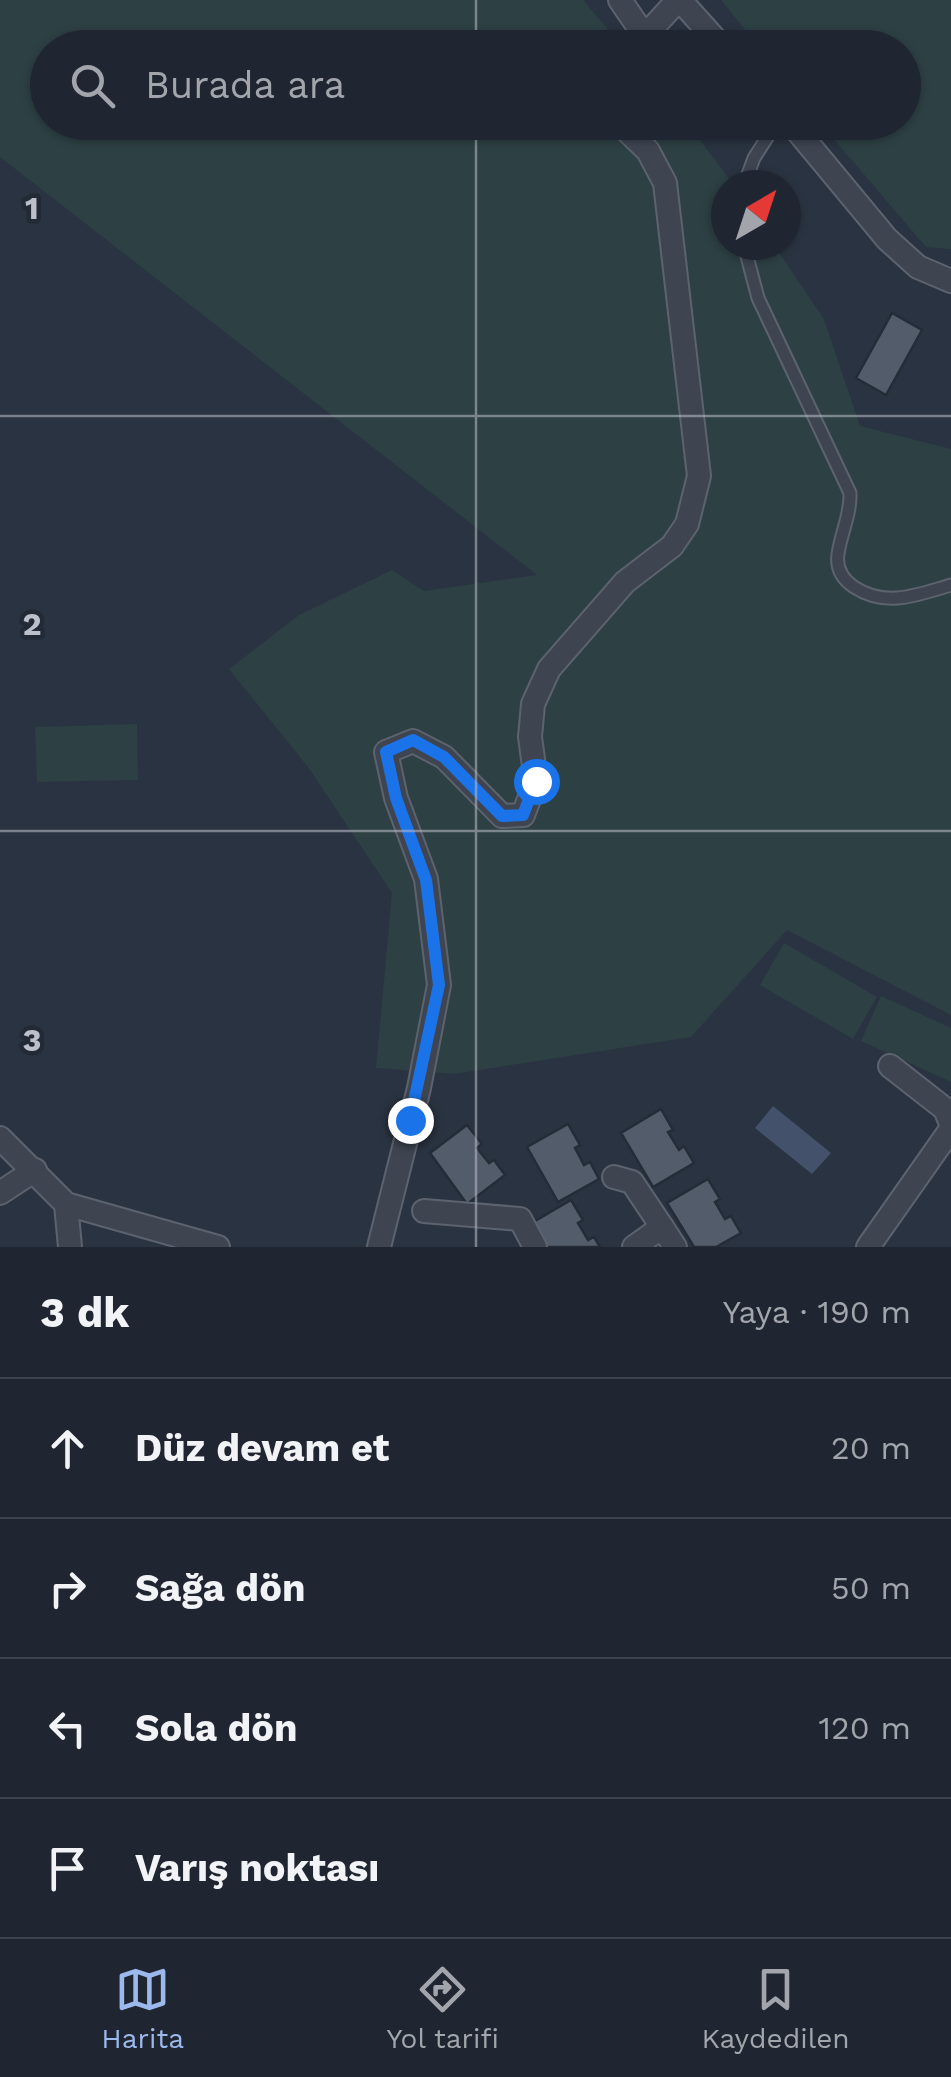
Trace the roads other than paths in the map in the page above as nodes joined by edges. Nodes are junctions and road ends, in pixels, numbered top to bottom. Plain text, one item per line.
1 (620, 0) edge
2 (679, 0) edge
3 (634, 30) edge
4 (650, 30) edge
5 (706, 30) edge
6 (636, 140) edge
7 (766, 140) edge
8 (805, 140) edge
9 (750, 170) edge
10 (748, 260) edge
11 (951, 280) edge
12 (951, 586) edge
13 (890, 1066) dead end
14 (951, 1127) edge
15 (0, 1138) edge
16 (35, 1170) junction
17 (614, 1177) dead end
18 (0, 1194) edge
19 (66, 1204) junction
20 (424, 1211) dead end
21 (662, 1227) junction
22 (70, 1247) edge
23 (218, 1247) edge
24 (379, 1247) edge
25 (534, 1247) edge
26 (634, 1247) edge
27 (676, 1247) edge
28 (868, 1247) edge

1 - 3 street
2 - 4 street
2 - 5 street
6 - 24 street
7 - 9 lane
8 - 11 street
10 - 12 lane
13 - 14 street
14 - 28 street
15 - 16 street
16 - 18 street
16 - 19 street
17 - 21 street
19 - 22 street
19 - 23 street
20 - 25 street
21 - 26 street
21 - 27 street

